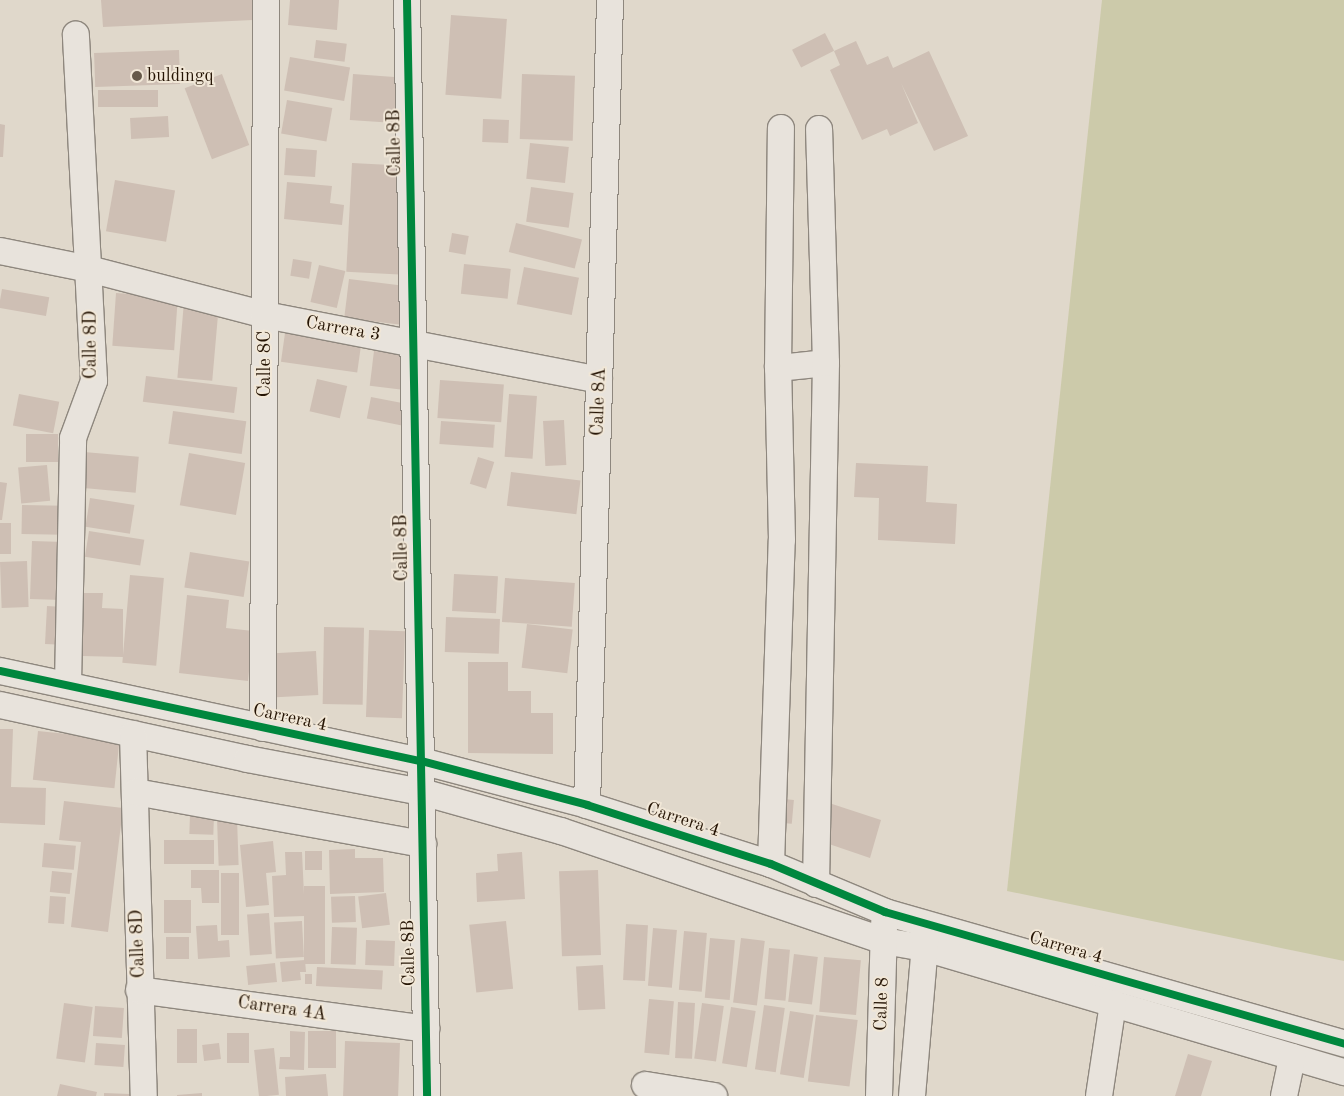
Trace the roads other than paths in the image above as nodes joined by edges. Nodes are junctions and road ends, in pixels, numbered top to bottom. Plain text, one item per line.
1 (266, 0) edge
2 (407, 0) edge
3 (610, 0) edge
4 (76, 34) dead end
5 (781, 128) dead end
6 (819, 129) dead end
7 (0, 251) edge
8 (89, 269) junction
9 (265, 315) junction
10 (413, 342) junction
11 (826, 363) junction
12 (778, 368) junction
13 (599, 380) junction
14 (782, 540) junction
15 (824, 540) junction
16 (0, 671) edge
17 (68, 684) junction
18 (0, 705) edge
19 (263, 728) junction
20 (133, 734) junction
21 (421, 761) junction
22 (136, 792) junction
23 (422, 792) junction
24 (587, 804) junction
25 (422, 844) junction
26 (771, 864) junction
27 (816, 884) junction
28 (885, 912) junction
29 (926, 936) junction
30 (884, 941) junction
31 (139, 990) junction
32 (1113, 1003) junction
33 (426, 1029) junction
34 (1344, 1044) edge
35 (1292, 1056) junction
36 (1344, 1072) edge
37 (645, 1085) dead end
38 (144, 1096) edge
39 (427, 1096) edge
40 (714, 1096) edge
41 (879, 1096) edge
42 (912, 1096) edge
43 (1099, 1096) edge
44 (1284, 1096) edge

1 - 9 street, Calle 8C
2 - 10 street, Calle 8B
3 - 13 street, Calle 8A
4 - 8 street, Calle 8D
5 - 12 street
6 - 11 street
7 - 8 street, Carrera 3
8 - 9 street, Carrera 3
8 - 17 street, Calle 8D
9 - 10 street, Carrera 3
9 - 19 street, Calle 8C
10 - 13 street, Carrera 3
10 - 21 street, Calle 8B
11 - 12 street
11 - 15 street
12 - 14 street
13 - 24 street, Calle 8A
14 - 15 street
14 - 26 street
15 - 27 street
16 - 17 street, Carrera 4
17 - 19 street, Carrera 4
18 - 20 street, Carrera 4
19 - 21 street, Carrera 4
20 - 22 street, Calle 8D
20 - 23 street, Carrera 4
21 - 23 street, Calle 8B
21 - 24 street, Carrera 4
22 - 25 street
22 - 31 street, Calle 8D
23 - 25 street, Calle 8B
23 - 30 street, Carrera 4
24 - 26 street, Carrera 4
25 - 33 street, Calle 8B
26 - 27 street, Carrera 4
27 - 28 street, Carrera 4
28 - 29 street, Carrera 4
28 - 30 street, Calle 8
29 - 30 street, Carrera 4
29 - 32 street, Carrera 4
29 - 34 street, Carrera 4
29 - 42 street, Calle 8
30 - 41 street, Calle 8
31 - 33 street, Carrera 4A
31 - 38 street, Calle 8D
32 - 35 street, Carrera 4
32 - 43 street
33 - 39 street, Calle 8B
35 - 36 street, Carrera 4
35 - 44 street
37 - 40 street

